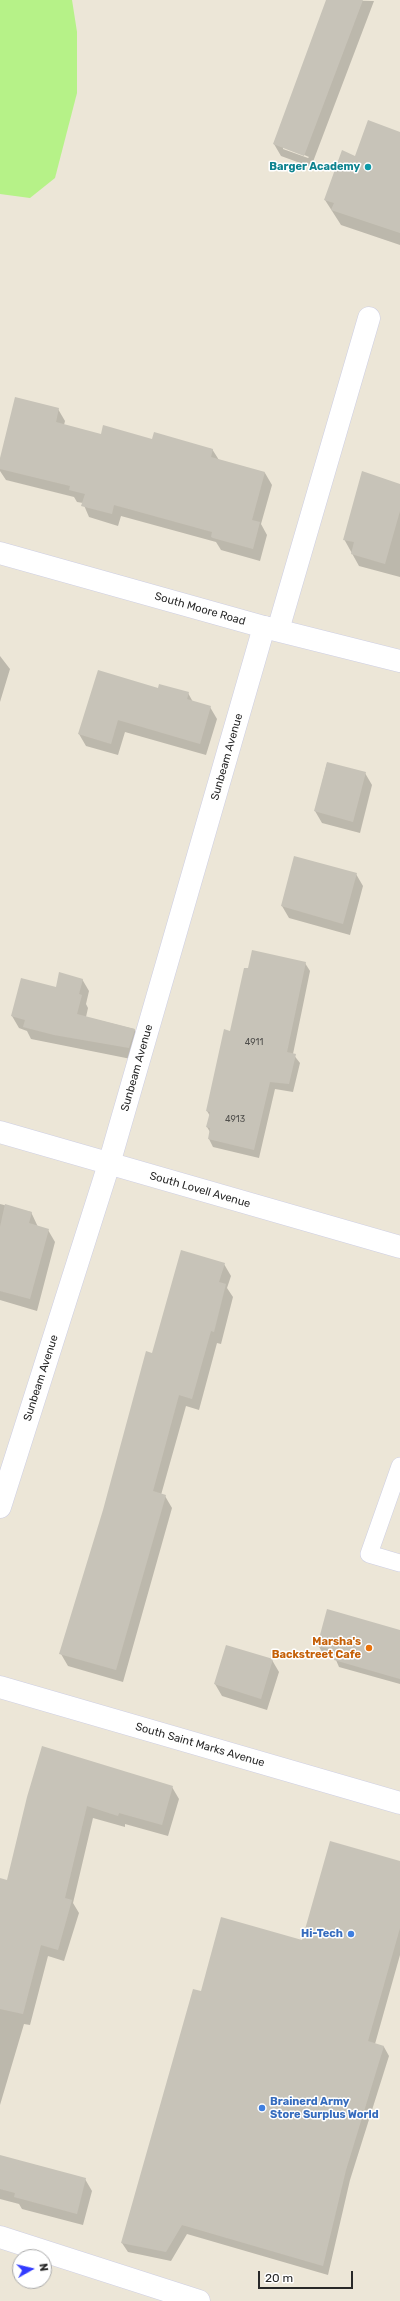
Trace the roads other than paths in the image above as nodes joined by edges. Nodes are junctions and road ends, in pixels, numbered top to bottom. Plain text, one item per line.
1 (369, 318) dead end
2 (0, 553) edge
3 (271, 628) junction
4 (400, 661) edge
5 (0, 1132) edge
6 (109, 1164) junction
7 (400, 1247) edge
8 (400, 1466) edge
9 (0, 1507) edge
10 (400, 1563) edge
11 (0, 1687) edge
12 (400, 1803) edge
13 (0, 2237) edge
14 (199, 2301) edge

1 - 3 street, Sunbeam Avenue
2 - 3 street, South Moore Road
3 - 4 street, South Moore Road
3 - 6 street, Sunbeam Avenue
5 - 6 street, South Lovell Avenue
6 - 7 street, South Lovell Avenue
6 - 9 street, Sunbeam Avenue
8 - 10 lane
11 - 12 street, South Saint Marks Avenue
13 - 14 street

